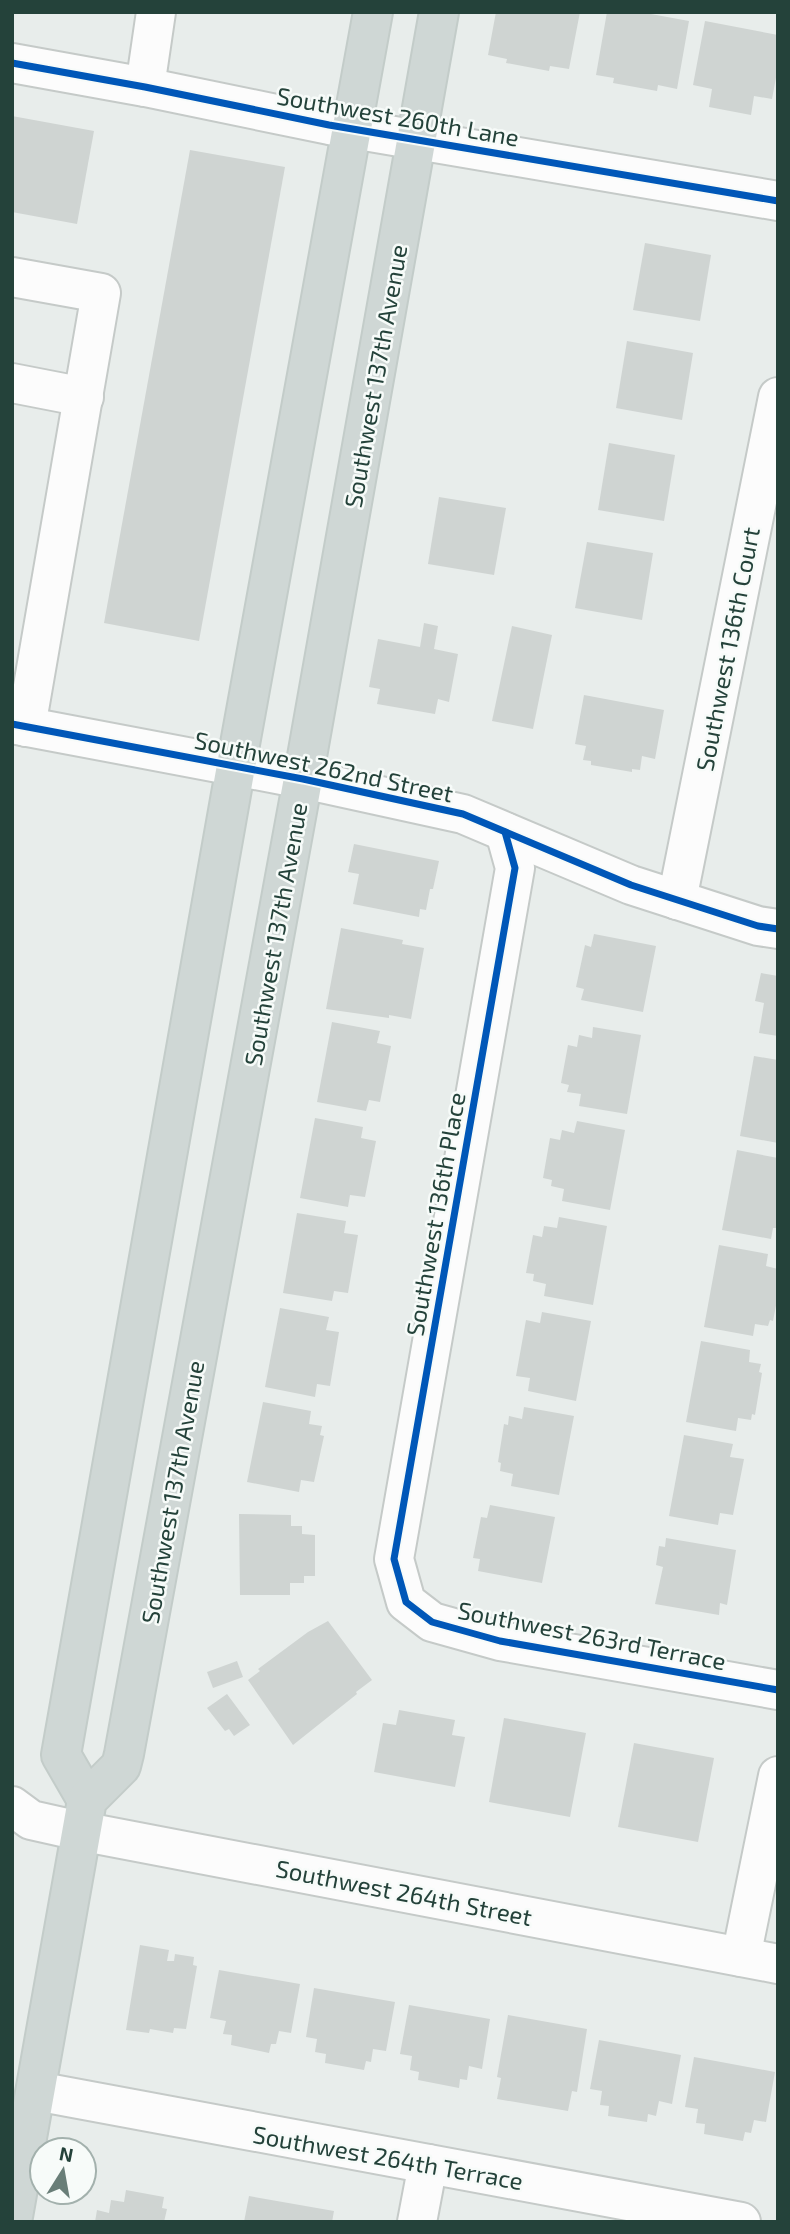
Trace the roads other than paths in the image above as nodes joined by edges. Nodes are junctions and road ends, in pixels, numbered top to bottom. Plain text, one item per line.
1 (156, 12) edge
2 (373, 12) edge
3 (439, 12) edge
4 (12, 63) edge
5 (145, 87) junction
6 (352, 128) junction
7 (418, 139) junction
8 (778, 201) edge
9 (12, 277) edge
10 (12, 383) edge
11 (84, 397) junction
12 (778, 397) edge
13 (19, 725) edge
14 (236, 766) junction
15 (303, 779) junction
16 (505, 832) junction
17 (677, 900) junction
18 (778, 929) edge
19 (406, 1602) joint
20 (778, 1690) edge
21 (778, 1776) edge
22 (84, 1815) junction
23 (18, 1818) edge
24 (741, 1957) junction
25 (778, 1964) edge
26 (36, 2091) junction
27 (428, 2164) junction
28 (12, 2222) edge
29 (417, 2222) edge
30 (741, 2222) edge

1 - 5 street
2 - 6 main road
3 - 7 main road, Southwest 137th Avenue
4 - 5 street, Southwest 260th Lane
5 - 6 street, Southwest 260th Lane
6 - 7 street, Southwest 260th Lane
6 - 14 main road
7 - 8 street, Southwest 260th Lane
7 - 15 main road, Southwest 137th Avenue
9 - 11 street
10 - 11 street
11 - 13 street
12 - 17 street, Southwest 136th Court
13 - 14 street, Southwest 262nd Street
14 - 15 street, Southwest 262nd Street
14 - 22 main road
15 - 16 street, Southwest 262nd Street
15 - 22 main road, Southwest 137th Avenue
16 - 17 street, Southwest 262nd Street
16 - 19 street, Southwest 136th Place
17 - 18 street, Southwest 262nd Street
19 - 20 street, Southwest 263rd Terrace
21 - 24 street
22 - 23 street, Southwest 264th Street
22 - 24 street, Southwest 264th Street
22 - 26 main road
24 - 25 street, Southwest 264th Street
26 - 27 street, Southwest 264th Terrace
26 - 28 main road
27 - 29 street
27 - 30 street, Southwest 264th Terrace

